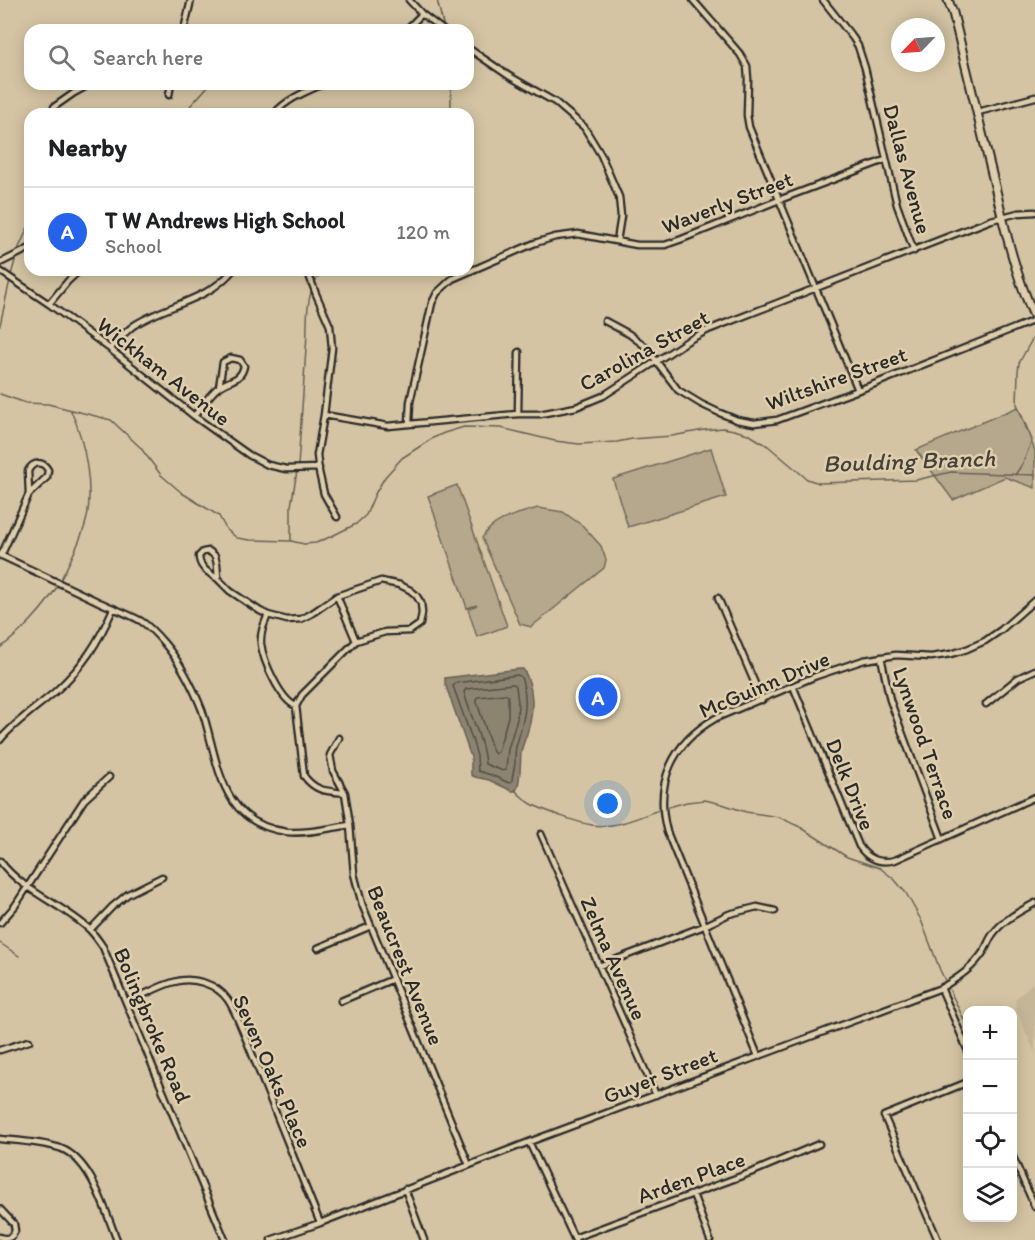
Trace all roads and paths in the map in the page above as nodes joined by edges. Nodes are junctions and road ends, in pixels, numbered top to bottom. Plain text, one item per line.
1 (191, 0) edge
2 (409, 0) edge
3 (695, 0) edge
4 (823, 0) edge
5 (948, 0) edge
6 (422, 14) junction
7 (185, 24) edge
8 (412, 24) edge
9 (435, 24) edge
10 (474, 52) edge
11 (79, 90) edge
12 (170, 90) edge
13 (309, 90) edge
14 (169, 95) dead end
15 (1035, 98) edge
16 (54, 107) dead end
17 (281, 108) edge
18 (978, 112) junction
19 (885, 160) junction
20 (779, 200) junction
21 (1035, 212) edge
22 (1002, 217) junction
23 (617, 241) junction
24 (24, 251) edge
25 (914, 251) junction
26 (0, 262) edge
27 (474, 269) edge
28 (0, 271) edge
29 (73, 276) edge
30 (227, 276) edge
31 (310, 276) edge
32 (458, 276) edge
33 (815, 289) junction
34 (49, 304) junction
35 (1035, 319) edge
36 (605, 321) dead end
37 (110, 349) junction
38 (519, 352) dead end
39 (657, 361) junction
40 (219, 387) junction
41 (858, 390) junction
42 (518, 414) junction
43 (324, 415) junction
44 (194, 416) junction
45 (409, 423) junction
46 (319, 468) junction
47 (29, 494) junction
48 (337, 517) dead end
49 (1, 555) edge
50 (218, 579) junction
51 (337, 596) junction
52 (718, 598) dead end
53 (1035, 600) edge
54 (113, 609) junction
55 (268, 615) junction
56 (356, 641) junction
57 (881, 657) junction
58 (1035, 670) edge
59 (793, 686) junction
60 (762, 700) junction
61 (986, 704) dead end
62 (296, 706) junction
63 (339, 738) dead end
64 (0, 740) edge
65 (109, 777) dead end
66 (345, 793) junction
67 (1035, 797) edge
68 (350, 825) junction
69 (541, 834) dead end
70 (942, 839) junction
71 (0, 861) edge
72 (162, 877) dead end
73 (28, 887) junction
74 (1035, 903) edge
75 (775, 911) dead end
76 (0, 923) edge
77 (371, 926) junction
78 (704, 926) junction
79 (90, 930) junction
80 (318, 948) dead end
81 (599, 966) junction
82 (393, 979) junction
83 (941, 988) junction
84 (340, 1001) dead end
85 (127, 1002) junction
86 (963, 1039) edge
87 (29, 1041) dead end
88 (0, 1050) edge
89 (758, 1056) junction
90 (963, 1084) edge
91 (656, 1095) junction
92 (0, 1139) edge
93 (529, 1142) junction
94 (819, 1144) dead end
95 (469, 1165) junction
96 (1017, 1166) edge
97 (405, 1189) junction
98 (693, 1194) junction
99 (1035, 1207) edge
100 (0, 1209) edge
101 (320, 1223) junction
102 (0, 1238) edge
103 (574, 1239) edge
104 (117, 1240) edge
105 (225, 1240) edge
106 (271, 1240) edge
107 (424, 1240) edge
108 (710, 1240) edge
109 (938, 1240) edge

1 - 7 street
2 - 6 street
3 - 20 street
4 - 19 street, Dallas Avenue
5 - 18 main road
6 - 8 street
6 - 9 street
10 - 23 street
11 - 16 street
12 - 14 street
13 - 17 street
15 - 18 street
18 - 22 main road
19 - 20 street, Waverly Street
19 - 25 street, Dallas Avenue
20 - 23 street, Waverly Street
20 - 33 street
21 - 22 street, Carolina Street
22 - 25 street, Carolina Street
22 - 35 main road
23 - 27 street, Waverly Street
24 - 26 street
25 - 33 street, Carolina Street
28 - 34 street, Wickham Avenue
29 - 34 street
30 - 37 street
31 - 43 street
32 - 45 street, Waverly Street
33 - 39 street, Carolina Street
33 - 41 street
34 - 37 street, Wickham Avenue
35 - 41 street, Wiltshire Street
36 - 39 street, Wiltshire Street
37 - 44 street, Wickham Avenue
38 - 42 street
39 - 41 street, Wiltshire Street
39 - 42 street, Carolina Street
40 - 40 street
40 - 44 street
42 - 45 street, Carolina Street
43 - 45 street, Carolina Street
43 - 46 street
44 - 46 street, Wickham Avenue
46 - 48 street
47 - 47 street
47 - 49 street
49 - 54 street
50 - 50 street
50 - 55 street
51 - 55 street
51 - 56 street
51 - 56 street
52 - 60 street
53 - 57 street, McGuinn Drive
54 - 64 street
54 - 68 street
55 - 62 street
56 - 62 street
57 - 59 street, McGuinn Drive
57 - 70 street, Lynwood Terrace
58 - 61 street
59 - 60 street, McGuinn Drive
59 - 70 street, Delk Drive
60 - 78 street, McGuinn Drive
62 - 66 street
63 - 66 street, Beaucrest Avenue
65 - 73 street
66 - 68 street, Beaucrest Avenue
67 - 70 street, Delk Drive
68 - 77 street, Beaucrest Avenue
69 - 81 street, Zelma Avenue
71 - 73 street, Bolingbroke Road
72 - 79 street
73 - 76 street
73 - 79 street, Bolingbroke Road
74 - 83 street, Guyer Street
75 - 78 street
77 - 80 street
77 - 82 street, Beaucrest Avenue
78 - 81 street
78 - 89 street, McGuinn Drive
79 - 85 street, Bolingbroke Road
81 - 91 street, Zelma Avenue
82 - 84 street
82 - 95 street, Beaucrest Avenue
83 - 86 street
83 - 89 street, Guyer Street
85 - 101 street, Seven Oaks Place
85 - 105 street, Bolingbroke Road
87 - 88 street
89 - 91 street, Guyer Street
90 - 109 street
91 - 93 street, Guyer Street
92 - 104 street
93 - 95 street, Guyer Street
93 - 103 street
94 - 98 street, Arden Place
95 - 97 street, Guyer Street
96 - 99 street
97 - 101 street, Guyer Street
97 - 107 street
98 - 103 street, Arden Place
98 - 108 street
100 - 102 street
101 - 106 street, Guyer Street

